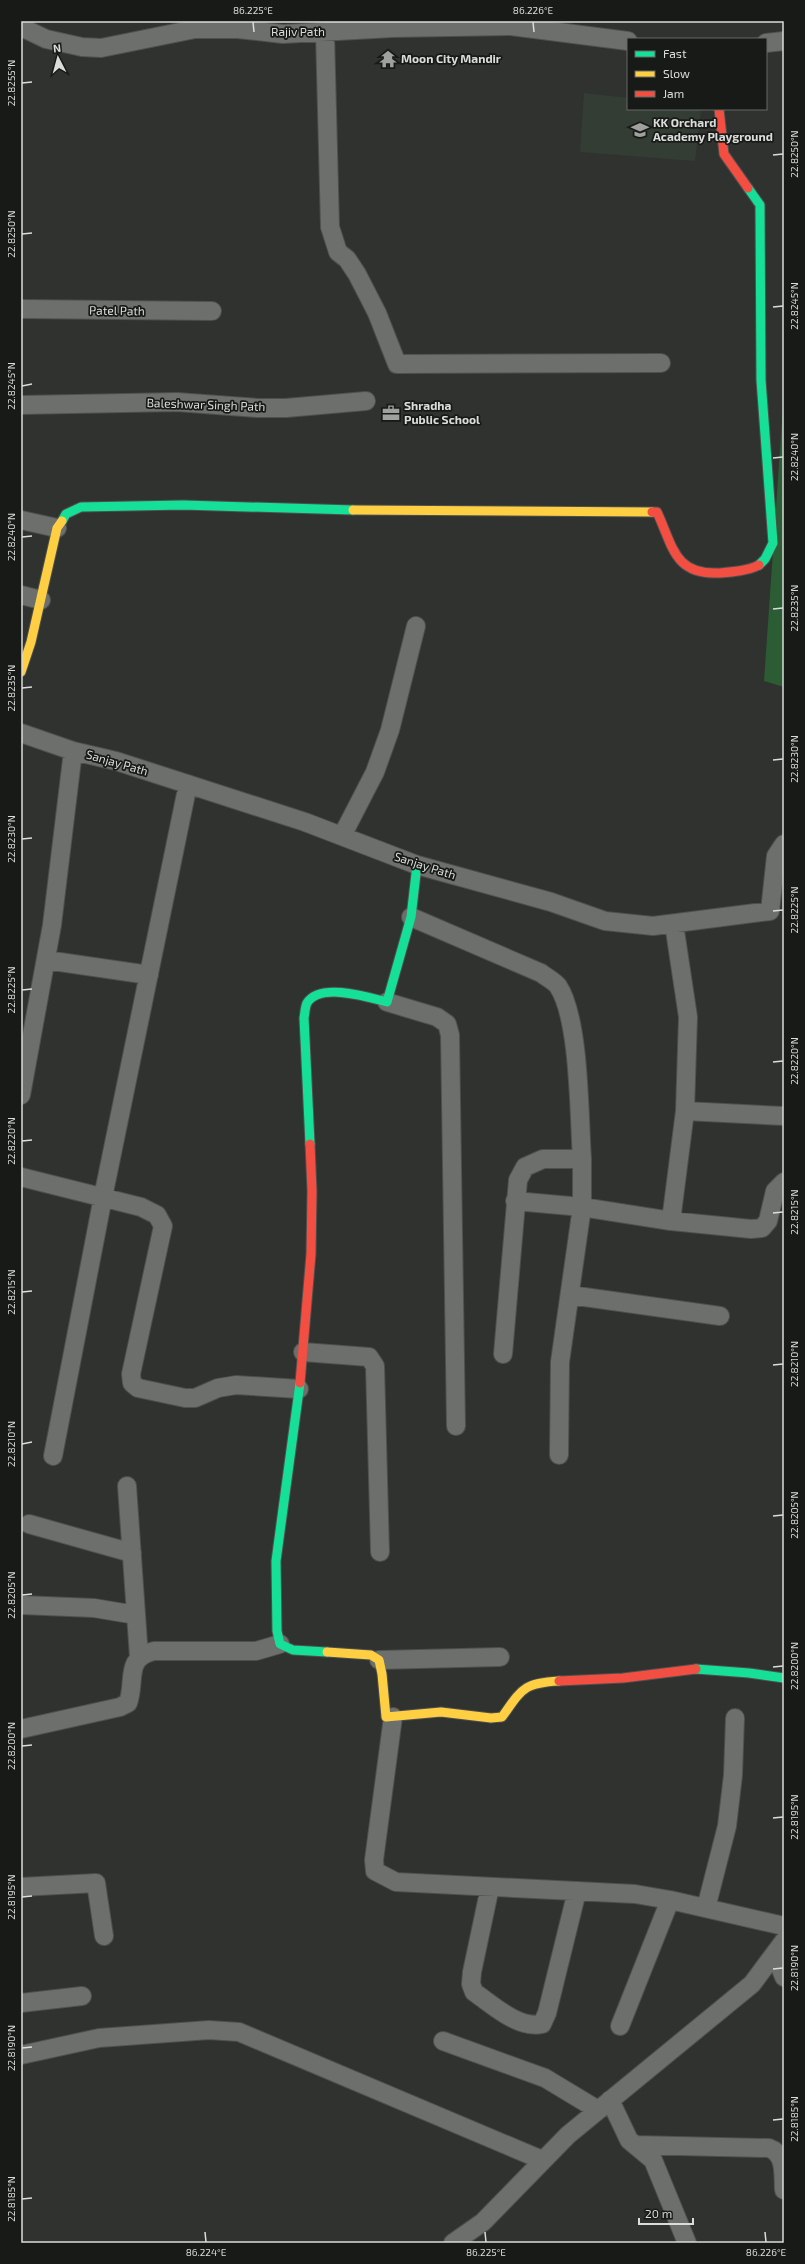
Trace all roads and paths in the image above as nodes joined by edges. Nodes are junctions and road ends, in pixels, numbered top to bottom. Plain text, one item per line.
1 (511, 23) edge
2 (194, 25) edge
3 (21, 27) edge
4 (329, 27) edge
5 (627, 41) edge
6 (784, 41) edge
7 (767, 43) edge
8 (719, 110) edge
9 (21, 309) edge
10 (212, 311) dead end
11 (661, 363) dead end
12 (366, 401) dead end
13 (21, 405) edge
14 (21, 520) edge
15 (57, 528) junction
16 (21, 595) edge
17 (41, 600) junction
18 (416, 626) dead end
19 (21, 672) edge
20 (21, 733) edge
21 (73, 751) junction
22 (188, 784) junction
23 (342, 836) junction
24 (784, 844) edge
25 (418, 865) junction
26 (777, 911) edge
27 (410, 917) junction
28 (674, 924) junction
29 (46, 960) junction
30 (149, 975) junction
31 (387, 1002) junction
32 (21, 1095) edge
33 (685, 1111) junction
34 (784, 1116) edge
35 (582, 1159) junction
36 (21, 1177) edge
37 (784, 1182) edge
38 (103, 1197) junction
39 (515, 1201) junction
40 (582, 1207) junction
41 (671, 1221) junction
42 (570, 1295) junction
43 (720, 1316) dead end
44 (303, 1352) junction
45 (503, 1354) dead end
46 (299, 1389) junction
47 (456, 1426) dead end
48 (559, 1455) dead end
49 (52, 1456) dead end
50 (127, 1486) dead end
51 (29, 1524) dead end
52 (380, 1552) dead end
53 (132, 1553) junction
54 (21, 1606) edge
55 (136, 1615) junction
56 (280, 1644) junction
57 (139, 1657) junction
58 (500, 1657) dead end
59 (379, 1660) junction
60 (784, 1678) edge
61 (393, 1717) junction
62 (735, 1718) dead end
63 (21, 1729) edge
64 (490, 1886) junction
65 (21, 1887) edge
66 (577, 1891) junction
67 (670, 1900) junction
68 (706, 1908) junction
69 (784, 1926) edge
70 (104, 1936) dead end
71 (779, 1948) edge
72 (784, 1977) edge
73 (82, 1996) dead end
74 (21, 2003) edge
75 (620, 2026) dead end
76 (443, 2041) dead end
77 (21, 2055) edge
78 (604, 2105) junction
79 (635, 2145) junction
80 (542, 2160) junction
81 (784, 2190) edge
82 (453, 2243) edge
83 (687, 2243) edge

1 - 4 street, Rajiv Path
1 - 5 street, Rajiv Path
2 - 3 street, Rajiv Path
2 - 4 street, Rajiv Path
4 - 11 street
6 - 7 street
8 - 15 street
9 - 10 street, Patel Path
12 - 13 street, Baleshwar Singh Path
14 - 15 street
15 - 17 street
16 - 17 street
17 - 19 street
18 - 23 street
20 - 21 street, Sanjay Path
21 - 22 street, Sanjay Path
21 - 29 street
22 - 23 street, Sanjay Path
22 - 30 street
23 - 25 street, Sanjay Path
24 - 26 street, Sanjay Path
25 - 27 street
25 - 28 street, Sanjay Path
26 - 28 street, Sanjay Path
27 - 31 street
27 - 35 street
28 - 33 street
29 - 30 street
29 - 32 street
30 - 38 street
31 - 44 street
31 - 47 street
33 - 34 street
33 - 41 street
35 - 39 street
35 - 40 street
36 - 38 street
37 - 41 street
38 - 46 street
38 - 49 street
39 - 40 street
39 - 45 street
40 - 41 street
40 - 42 street
42 - 43 street
42 - 48 street
44 - 46 street
44 - 52 street
46 - 56 street
50 - 53 street
51 - 53 street
53 - 55 street
54 - 55 street
55 - 57 street
56 - 57 street
56 - 59 street
57 - 63 street
58 - 59 street
59 - 61 street
60 - 61 street
61 - 64 street
62 - 68 street
64 - 66 street
64 - 66 street
65 - 70 street
66 - 67 street
67 - 68 street
67 - 75 street
68 - 69 street
71 - 72 street
71 - 78 street
73 - 74 street
76 - 78 street
77 - 80 street
78 - 79 street
78 - 80 street
79 - 81 street
79 - 83 street
80 - 82 street

